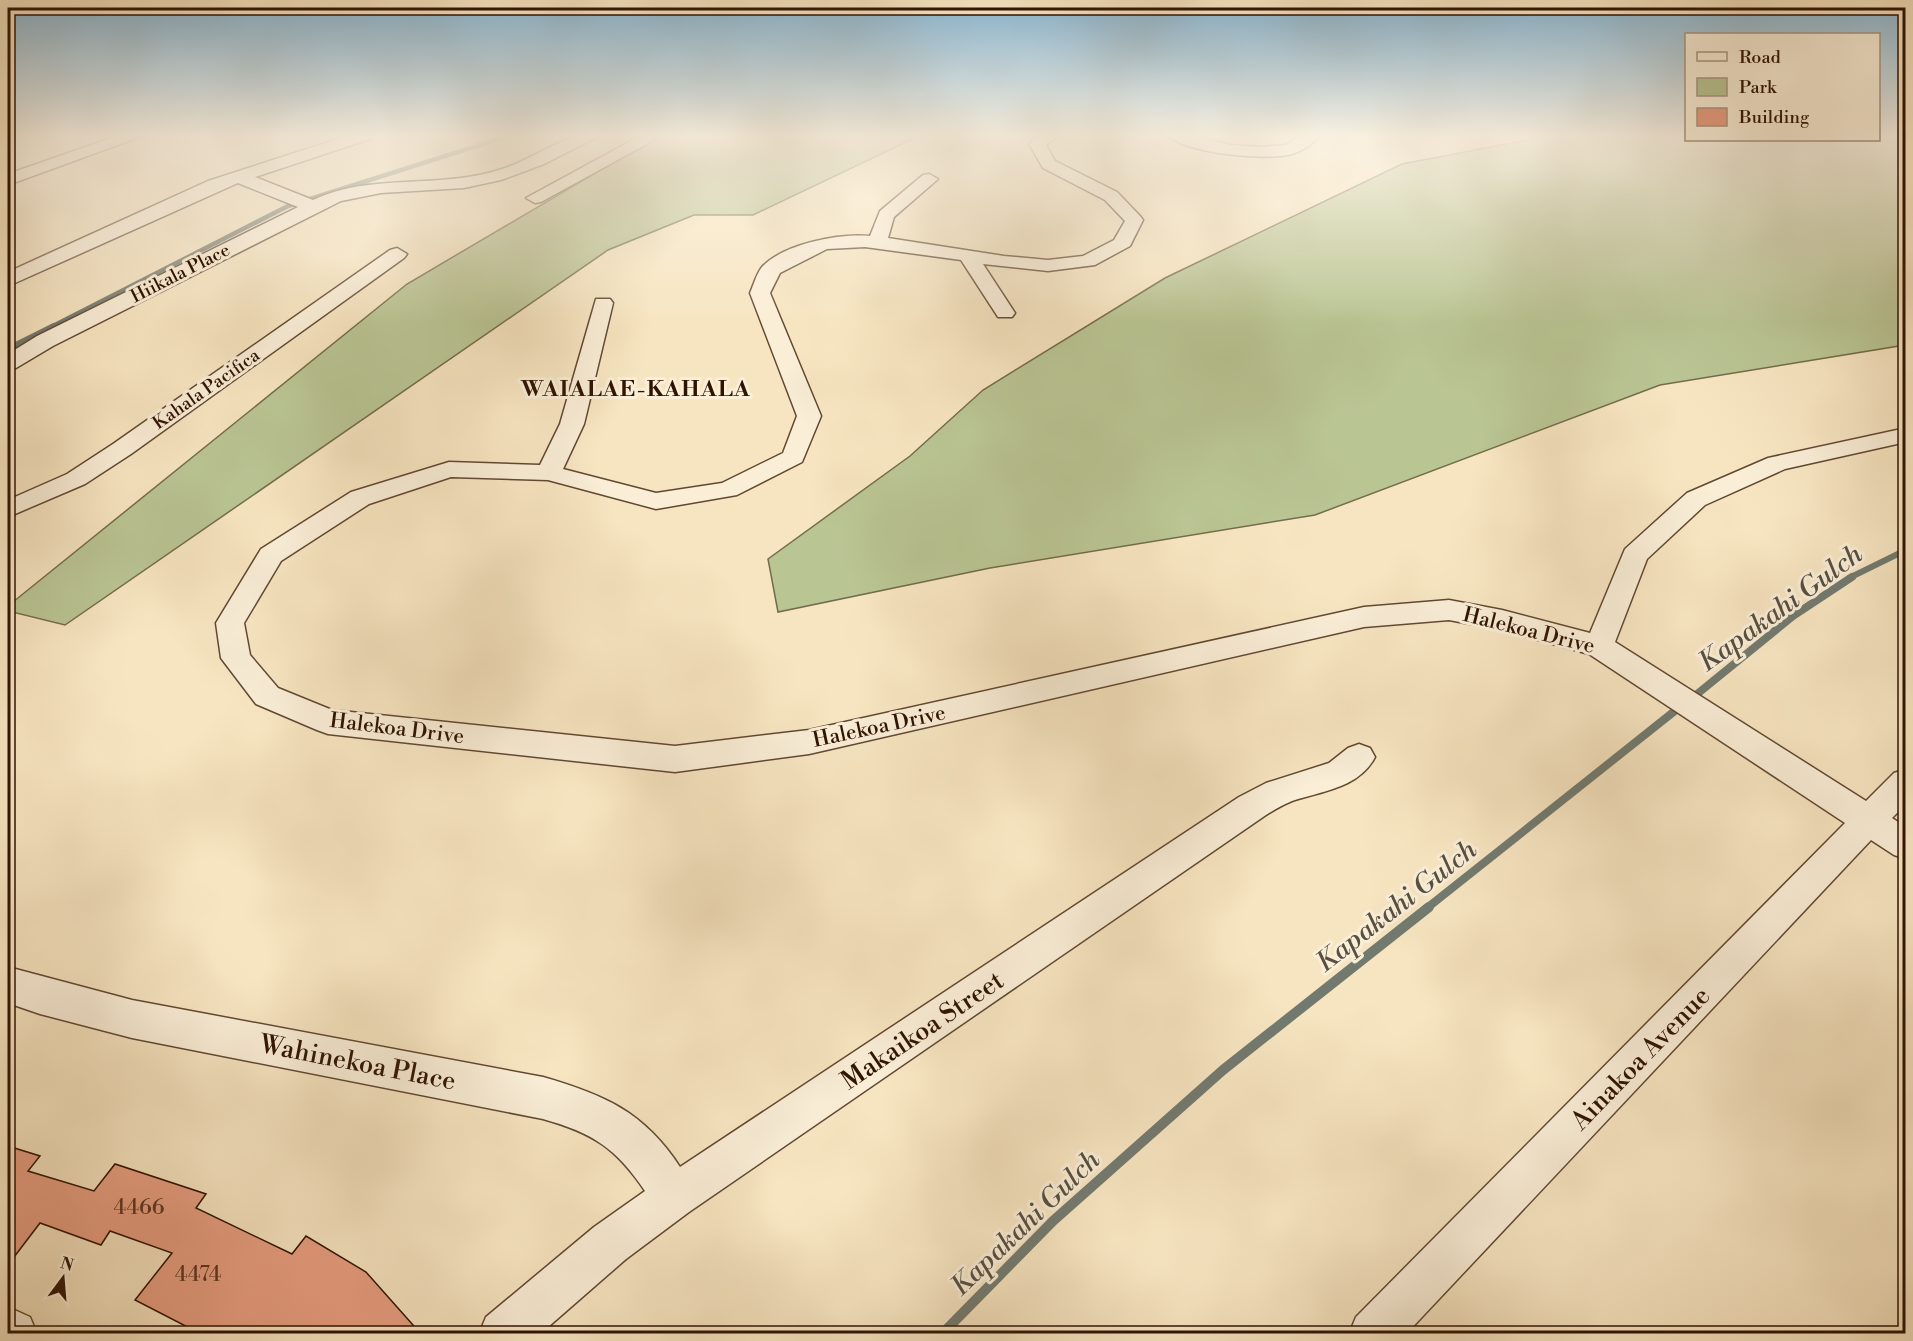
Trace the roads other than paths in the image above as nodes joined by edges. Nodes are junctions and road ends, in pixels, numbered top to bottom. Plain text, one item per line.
1 (185, 198) edge
2 (289, 198) edge
3 (325, 198) edge
4 (907, 198) edge
5 (1113, 198) edge
6 (302, 203) junction
7 (877, 241) junction
8 (397, 254) dead end
9 (969, 257) junction
10 (8, 279) edge
11 (603, 303) dead end
12 (1005, 313) dead end
13 (8, 363) edge
14 (1905, 435) edge
15 (549, 473) junction
16 (8, 509) edge
17 (1599, 646) junction
18 (1359, 757) dead end
19 (1905, 782) edge
20 (1868, 822) junction
21 (1905, 845) edge
22 (8, 985) edge
23 (674, 1197) junction
24 (8, 1331) edge
25 (13, 1334) edge
26 (503, 1334) edge
27 (1373, 1334) edge

1 - 10 street
2 - 6 street
3 - 6 street, Hiikala Place
4 - 7 street
5 - 9 street, Halekoa Drive
6 - 13 street, Hiikala Place
7 - 9 street, Halekoa Drive
7 - 15 street, Halekoa Drive
8 - 16 street, Kahala Pacifica
9 - 12 street
11 - 15 street
14 - 17 street
15 - 17 street, Halekoa Drive
17 - 20 street, Halekoa Drive
18 - 23 street, Makaikoa Street
19 - 20 street, Ainakoa Avenue
20 - 21 street, Halekoa Drive
20 - 27 street, Ainakoa Avenue
22 - 23 street, Wahinekoa Place
23 - 26 street, Makaikoa Street
24 - 25 street

